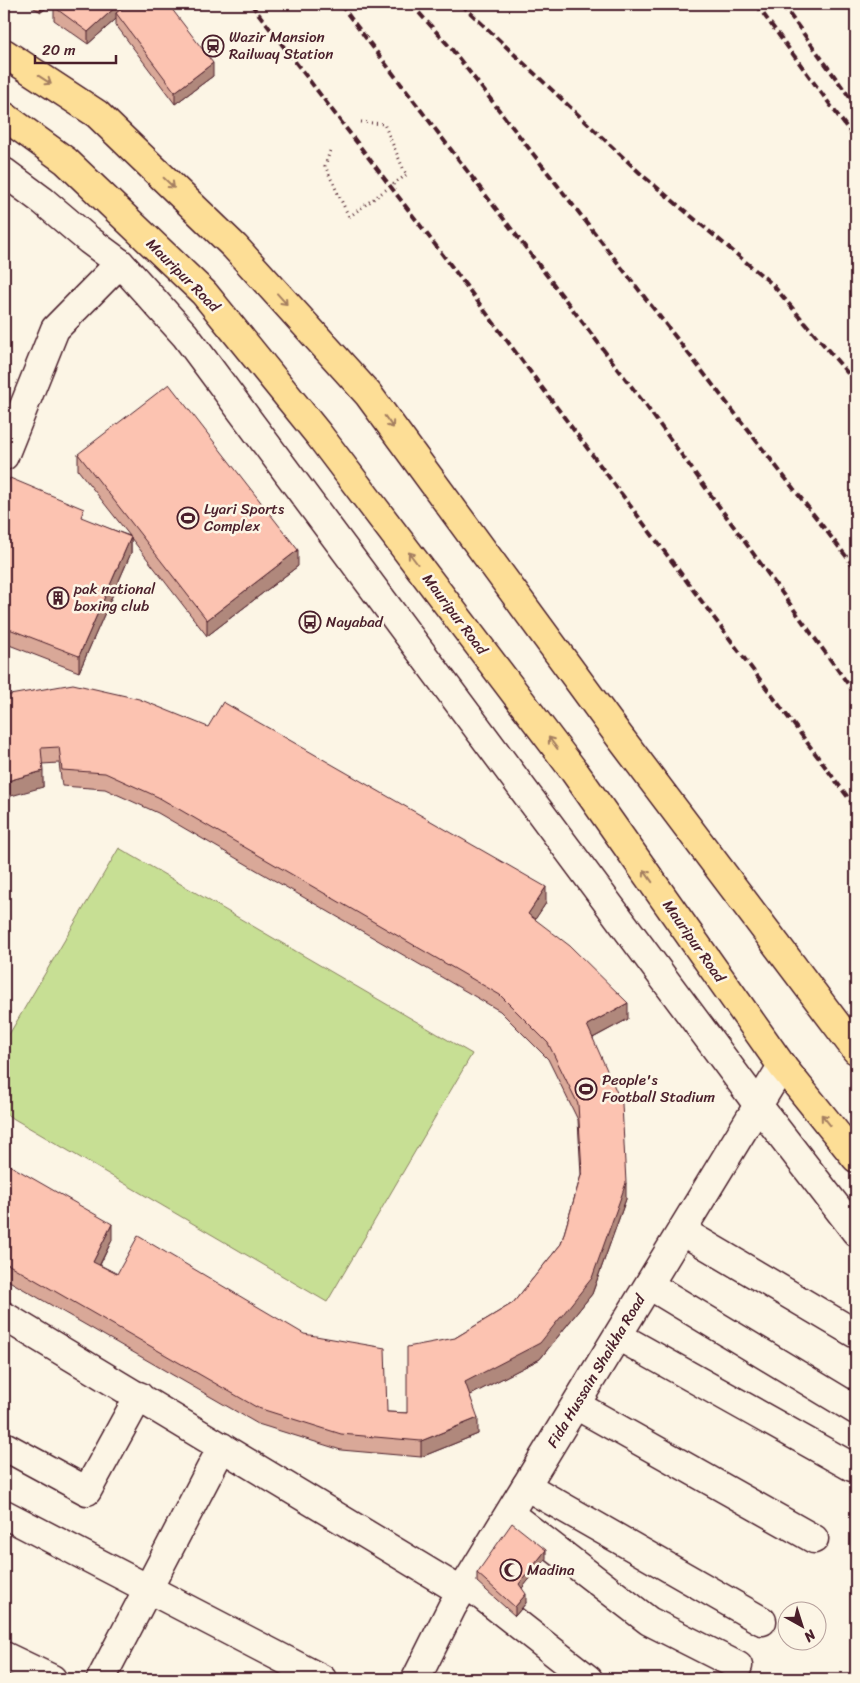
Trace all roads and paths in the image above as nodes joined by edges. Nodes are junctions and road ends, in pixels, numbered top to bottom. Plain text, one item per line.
1 (4, 53) edge
2 (4, 116) edge
3 (361, 122) dead end
4 (330, 152) dead end
5 (4, 172) edge
6 (120, 263) junction
7 (4, 456) edge
8 (856, 1050) edge
9 (782, 1066) junction
10 (758, 1105) junction
11 (856, 1158) edge
12 (682, 1231) junction
13 (856, 1232) edge
14 (649, 1285) junction
15 (4, 1316) edge
16 (856, 1334) edge
17 (618, 1336) junction
18 (139, 1396) junction
19 (576, 1404) junction
20 (856, 1410) edge
21 (4, 1446) edge
22 (222, 1447) junction
23 (852, 1467) dead end
24 (526, 1486) junction
25 (4, 1514) edge
26 (510, 1514) junction
27 (814, 1539) dead end
28 (149, 1588) junction
29 (464, 1588) junction
30 (762, 1621) dead end
31 (4, 1656) edge
32 (738, 1666) dead end
33 (287, 1671) edge
34 (52, 1679) edge
35 (101, 1679) edge
36 (322, 1679) edge
37 (416, 1679) edge
38 (588, 1679) edge

1 -> 8 highway
9 -> 2 highway, Mauripur Road
3 - 4 path, bridge
5 - 6 street
6 - 7 street
6 - 10 street
9 - 10 street, Fida Hussain Shaikha Road
11 -> 9 highway, Mauripur Road
10 - 12 street, Fida Hussain Shaikha Road
10 - 13 street
12 - 14 street, Fida Hussain Shaikha Road
12 - 16 street
14 - 17 street, Fida Hussain Shaikha Road
14 - 20 street
15 - 18 street
17 - 19 street, Fida Hussain Shaikha Road
17 - 23 street
18 - 21 street
18 - 22 street
19 - 24 street, Fida Hussain Shaikha Road
19 - 27 street
22 - 28 street
22 - 29 street
24 - 26 street, Fida Hussain Shaikha Road
24 - 30 street
25 - 28 street
26 - 29 street, Fida Hussain Shaikha Road
26 - 32 street
28 - 33 street
28 - 35 street
29 - 37 street, Fida Hussain Shaikha Road
29 - 38 street
31 - 34 street
33 - 36 street

